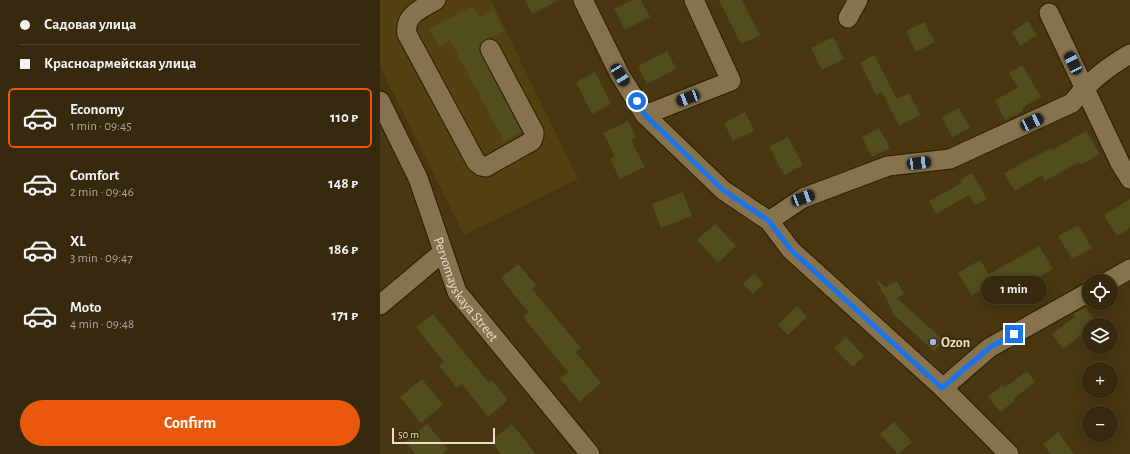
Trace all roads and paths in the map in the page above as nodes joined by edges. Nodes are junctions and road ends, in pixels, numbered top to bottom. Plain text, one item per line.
1 (436, 0) edge
2 (583, 0) edge
3 (694, 0) edge
4 (858, 0) edge
5 (1049, 13) dead end
6 (848, 18) dead end
7 (490, 49) dead end
8 (1130, 54) edge
9 (1084, 87) junction
10 (380, 101) edge
11 (645, 115) junction
12 (1130, 179) edge
13 (769, 221) junction
14 (443, 252) junction
15 (1130, 269) edge
16 (1118, 276) edge
17 (1082, 296) edge
18 (380, 305) edge
19 (942, 388) junction
20 (590, 454) edge
21 (1009, 454) edge

1 - 7 street
2 - 11 street
3 - 11 street
4 - 6 street
5 - 9 street
8 - 9 street
9 - 12 street
9 - 13 street
10 - 14 street, Pervomayskaya Street
11 - 13 street
13 - 19 street
14 - 18 street
14 - 20 street, Pervomayskaya Street
15 - 16 street
17 - 19 street
19 - 21 street

